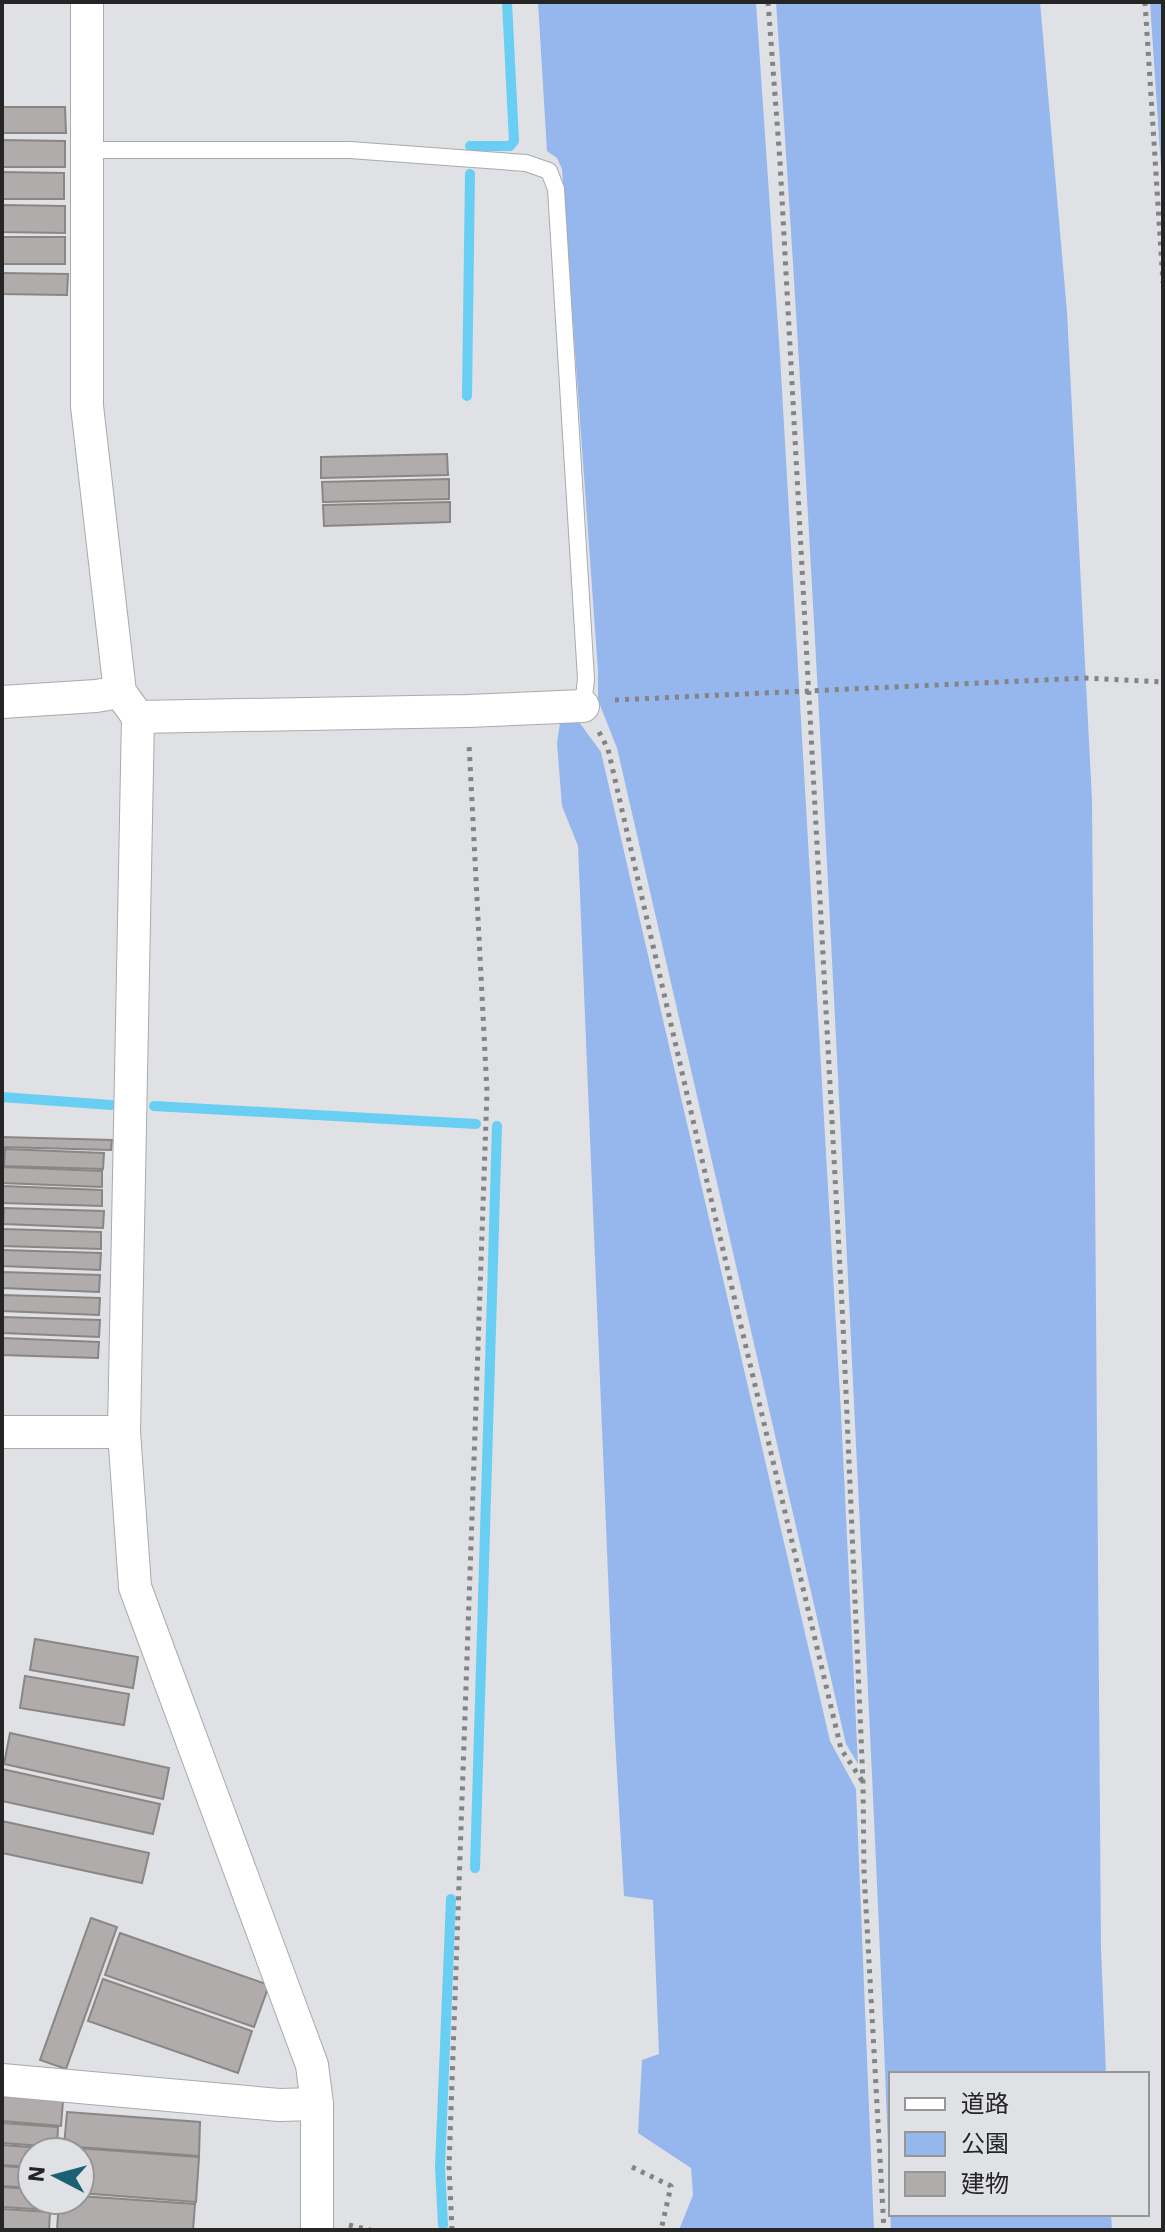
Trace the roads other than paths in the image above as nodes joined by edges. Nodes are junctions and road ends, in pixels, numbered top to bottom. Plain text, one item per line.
1 (87, 2) edge
2 (87, 150) junction
3 (2, 702) edge
4 (598, 703) joint
5 (129, 704) junction
6 (2, 1432) edge
7 (124, 1432) junction
8 (2, 2080) edge
9 (317, 2104) junction
10 (317, 2230) edge

1 - 2 street
2 - 4 lane
2 - 5 street
3 - 5 street
4 - 5 street
5 - 7 street
6 - 7 street
7 - 9 street
8 - 9 street
9 - 10 street

